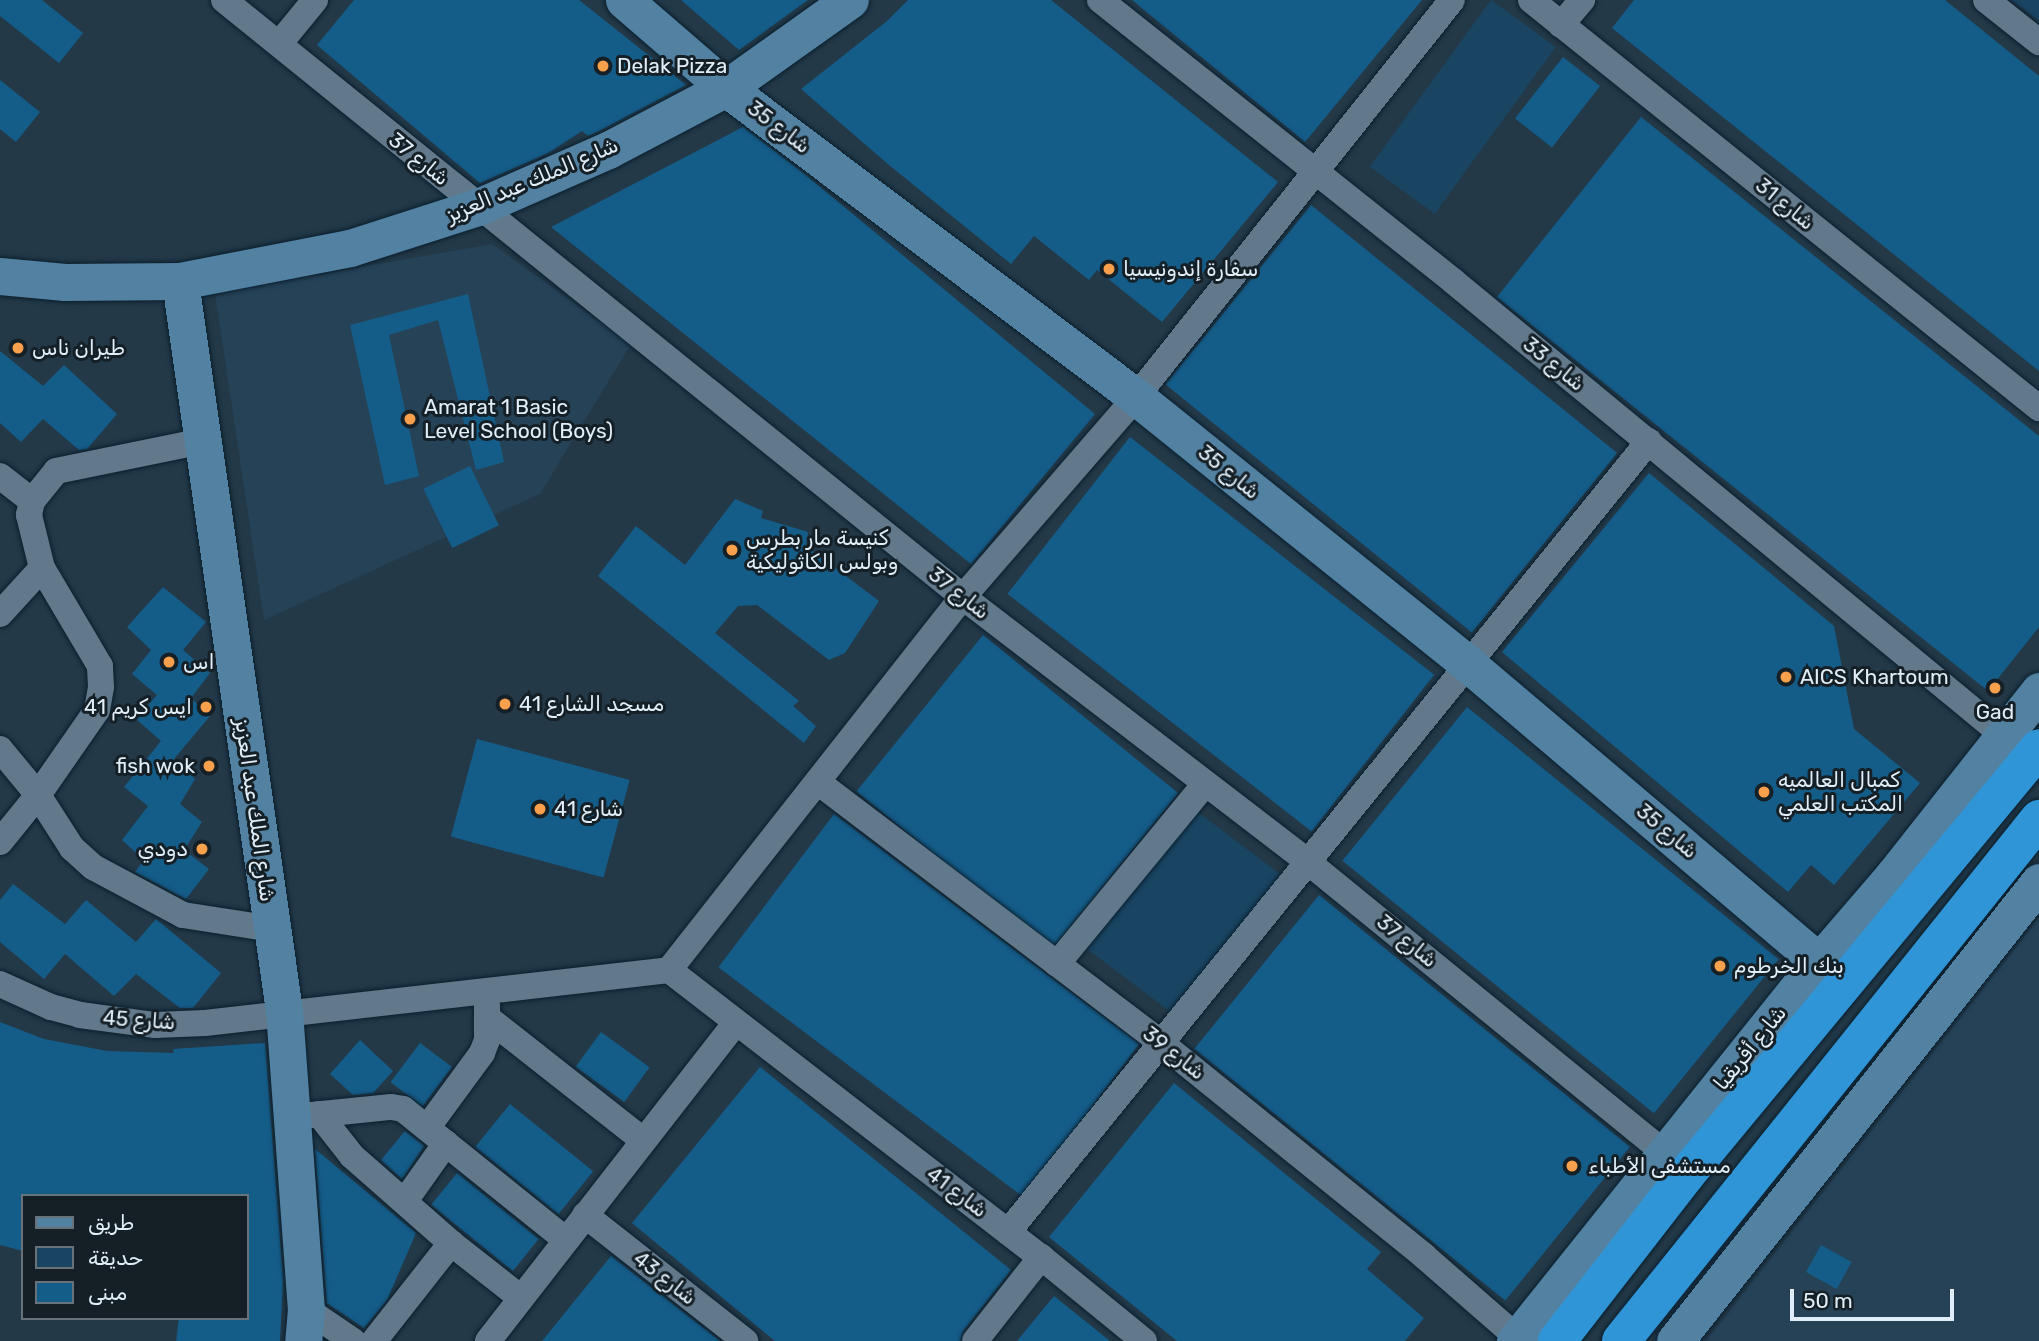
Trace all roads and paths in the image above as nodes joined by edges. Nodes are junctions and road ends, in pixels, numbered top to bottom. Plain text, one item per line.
1 (224, 0) edge
2 (315, 0) edge
3 (624, 0) edge
4 (850, 0) edge
5 (1100, 0) edge
6 (1452, 0) edge
7 (1531, 0) edge
8 (1582, 0) edge
9 (1986, 0) edge
10 (1561, 25) junction
11 (2039, 42) edge
12 (279, 44) junction
13 (726, 88) junction
14 (1316, 170) junction
15 (478, 207) junction
16 (0, 276) edge
17 (180, 281) junction
18 (1136, 397) junction
19 (2039, 408) edge
20 (203, 441) junction
21 (1649, 441) junction
22 (0, 476) edge
23 (32, 501) junction
24 (42, 568) junction
25 (963, 597) junction
26 (0, 614) edge
27 (1468, 664) junction
28 (2039, 691) edge
29 (2003, 735) junction
30 (2039, 748) edge
31 (0, 749) edge
32 (819, 783) junction
33 (1205, 783) junction
34 (38, 795) junction
35 (2039, 819) edge
36 (0, 842) edge
37 (1308, 862) junction
38 (2039, 882) edge
39 (272, 929) junction
40 (1819, 962) junction
41 (1057, 964) junction
42 (669, 970) junction
43 (0, 984) edge
44 (485, 990) junction
45 (284, 1012) junction
46 (489, 1019) junction
47 (736, 1023) junction
48 (1160, 1042) junction
49 (306, 1116) junction
50 (437, 1135) junction
51 (643, 1140) junction
52 (1666, 1154) junction
53 (405, 1201) junction
54 (585, 1215) junction
55 (1008, 1231) junction
56 (566, 1240) junction
57 (451, 1243) junction
58 (1041, 1257) junction
59 (521, 1297) junction
60 (305, 1325) edge
61 (1517, 1339) edge
62 (353, 1341) edge
63 (374, 1341) edge
64 (488, 1341) edge
65 (745, 1341) edge
66 (975, 1341) edge
67 (1144, 1341) edge
68 (1558, 1341) edge
69 (1621, 1341) edge
70 (1675, 1341) edge

1 - 12 street, شارع 37
2 - 12 street
3 - 13 street, شارع 35
4 - 13 street, شارع الملك عبد العزيز
5 - 14 street, شارع 33
6 - 14 street
7 - 10 street, شارع 31
8 - 10 street
9 - 11 street
10 - 19 street, شارع 31
12 - 15 street, شارع 37
13 - 15 street, شارع الملك عبد العزيز
13 - 18 street, شارع 35
14 - 18 street
14 - 21 street, شارع 33
15 - 17 street, شارع الملك عبد العزيز
15 - 25 street, شارع 37
16 - 17 street, شارع الملك عبد العزيز
17 - 20 street, شارع الملك عبد العزيز
18 - 25 street
18 - 27 street, شارع 35
20 - 23 street
20 - 39 street, شارع الملك عبد العزيز
21 - 27 street
21 - 29 street, شارع 33
22 - 23 street
23 - 24 street
24 - 26 street
24 - 34 street
25 - 32 street
25 - 33 street, شارع 37
27 - 37 street
27 - 40 street, شارع 35
28 - 29 street, شارع أفريقيا
29 - 40 street, شارع أفريقيا
30 - 68 highway, شارع أفريقيا
31 - 34 street
32 - 41 street, شارع 39
32 - 42 street
33 - 37 street, شارع 37
33 - 41 street
34 - 36 street
34 - 39 street
35 - 69 highway
37 - 48 street
37 - 52 street, شارع 37
38 - 70 street
39 - 45 street, شارع الملك عبد العزيز
40 - 52 street, شارع أفريقيا
41 - 48 street, شارع 39
42 - 44 street, شارع 45
42 - 47 street, شارع 41
43 - 45 street, شارع 45
44 - 45 street, شارع 45
44 - 46 street
45 - 49 street, شارع الملك عبد العزيز
46 - 50 street
46 - 51 street
47 - 51 street
47 - 55 street, شارع 41
48 - 55 street
48 - 61 street, شارع 39
49 - 50 street
49 - 53 street
49 - 60 street, شارع الملك عبد العزيز
50 - 53 street
50 - 56 street
51 - 54 street
52 - 61 street, شارع أفريقيا
53 - 57 street
54 - 56 street
54 - 65 street, شارع 43
55 - 58 street, شارع 41
56 - 59 street
57 - 59 street
57 - 63 street
58 - 66 street
58 - 67 street, شارع 41
59 - 64 street
60 - 62 street

